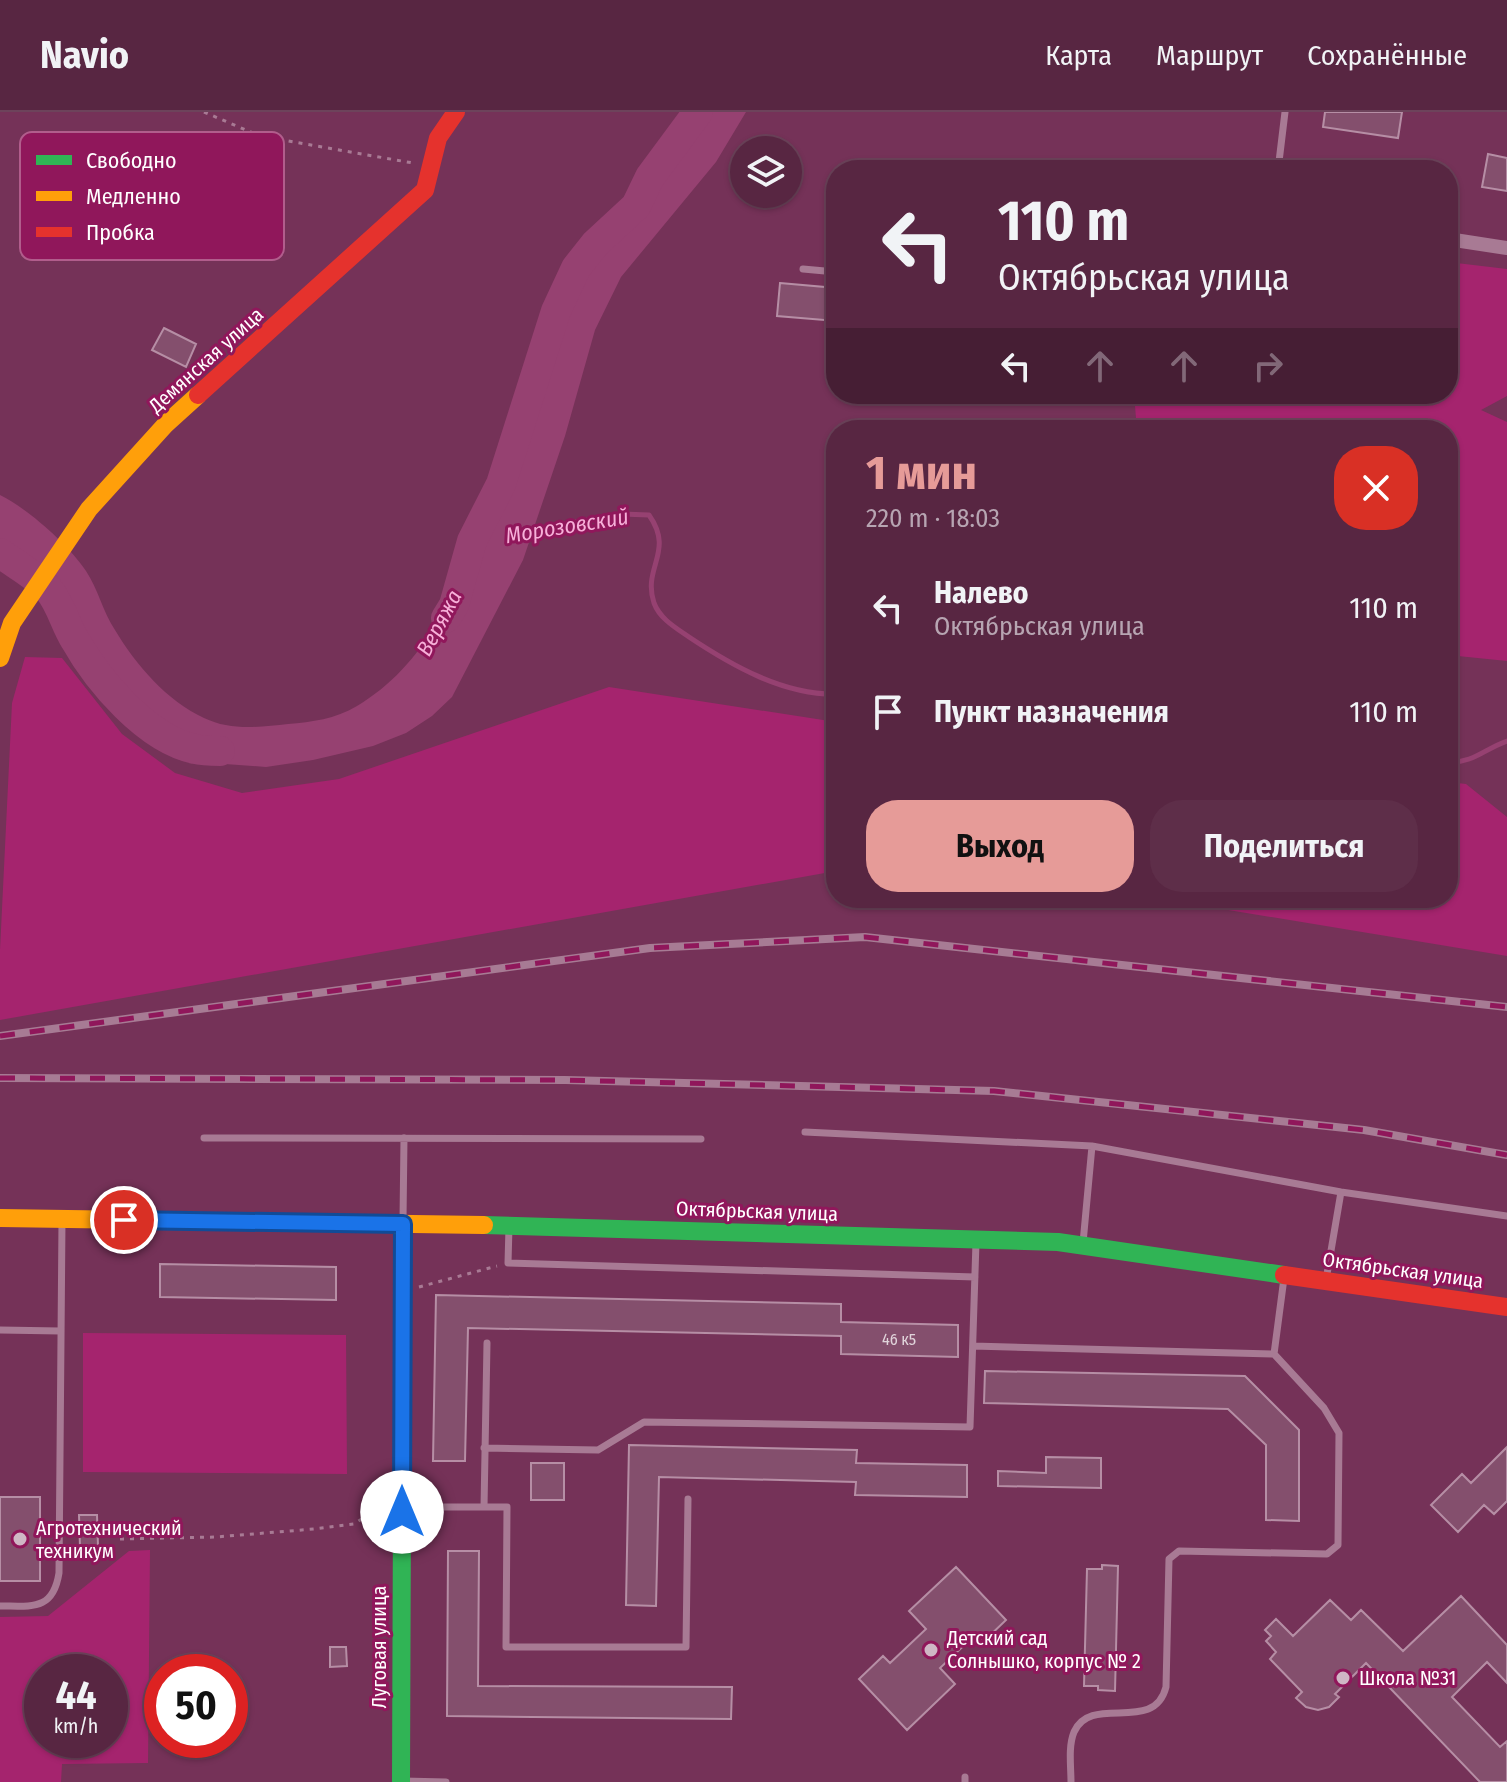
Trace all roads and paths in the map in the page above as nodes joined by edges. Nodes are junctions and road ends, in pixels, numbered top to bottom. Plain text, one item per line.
1 (204, 112) edge
2 (456, 112) edge
3 (1285, 112) edge
4 (251, 132) edge
5 (284, 140) edge
6 (1279, 160) edge
7 (429, 165) junction
8 (1458, 241) edge
9 (1507, 248) edge
10 (803, 269) dead end
11 (826, 271) edge
12 (0, 658) edge
13 (805, 1132) dead end
14 (204, 1138) dead end
15 (404, 1138) junction
16 (701, 1139) dead end
17 (1092, 1146) junction
18 (1341, 1192) junction
19 (1507, 1216) edge
20 (0, 1218) edge
21 (62, 1219) junction
22 (403, 1224) junction
23 (509, 1225) junction
24 (976, 1240) junction
25 (1083, 1245) junction
26 (1285, 1275) junction
27 (975, 1277) junction
28 (1326, 1281) junction
29 (1507, 1307) edge
30 (0, 1330) edge
31 (60, 1331) junction
32 (487, 1343) dead end
33 (973, 1346) junction
34 (1274, 1354) junction
35 (484, 1448) junction
36 (688, 1499) dead end
37 (484, 1507) junction
38 (402, 1509) junction
39 (120, 1539) dead end
40 (0, 1606) edge
41 (401, 1781) edge
42 (446, 1782) edge
43 (1071, 1782) edge

1 - 4 path
2 - 7 main road, Демянская улица
3 - 6 lane
5 - 7 path
7 - 12 main road, Демянская улица
8 - 9 street
10 - 11 lane
13 - 17 lane
14 - 15 lane
15 - 16 lane
15 - 22 lane
17 - 18 lane
17 - 25 lane
18 - 19 lane
18 - 28 lane
20 - 21 main road, Октябрьская улица
21 - 22 main road, Октябрьская улица
21 - 31 lane
22 - 23 main road, Октябрьская улица
22 - 38 main road, Луговая улица
23 - 24 main road, Октябрьская улица
23 - 27 lane
24 - 25 main road, Октябрьская улица
24 - 27 lane
25 - 26 main road, Октябрьская улица
26 - 28 main road, Октябрьская улица
26 - 34 lane
27 - 33 lane
28 - 29 main road, Октябрьская улица
30 - 31 lane
31 - 40 lane
32 - 35 lane
33 - 34 lane
33 - 35 lane
34 - 43 lane
35 - 37 lane
36 - 37 lane
37 - 38 lane
38 - 39 path
38 - 41 main road, Луговая улица
41 - 42 lane

